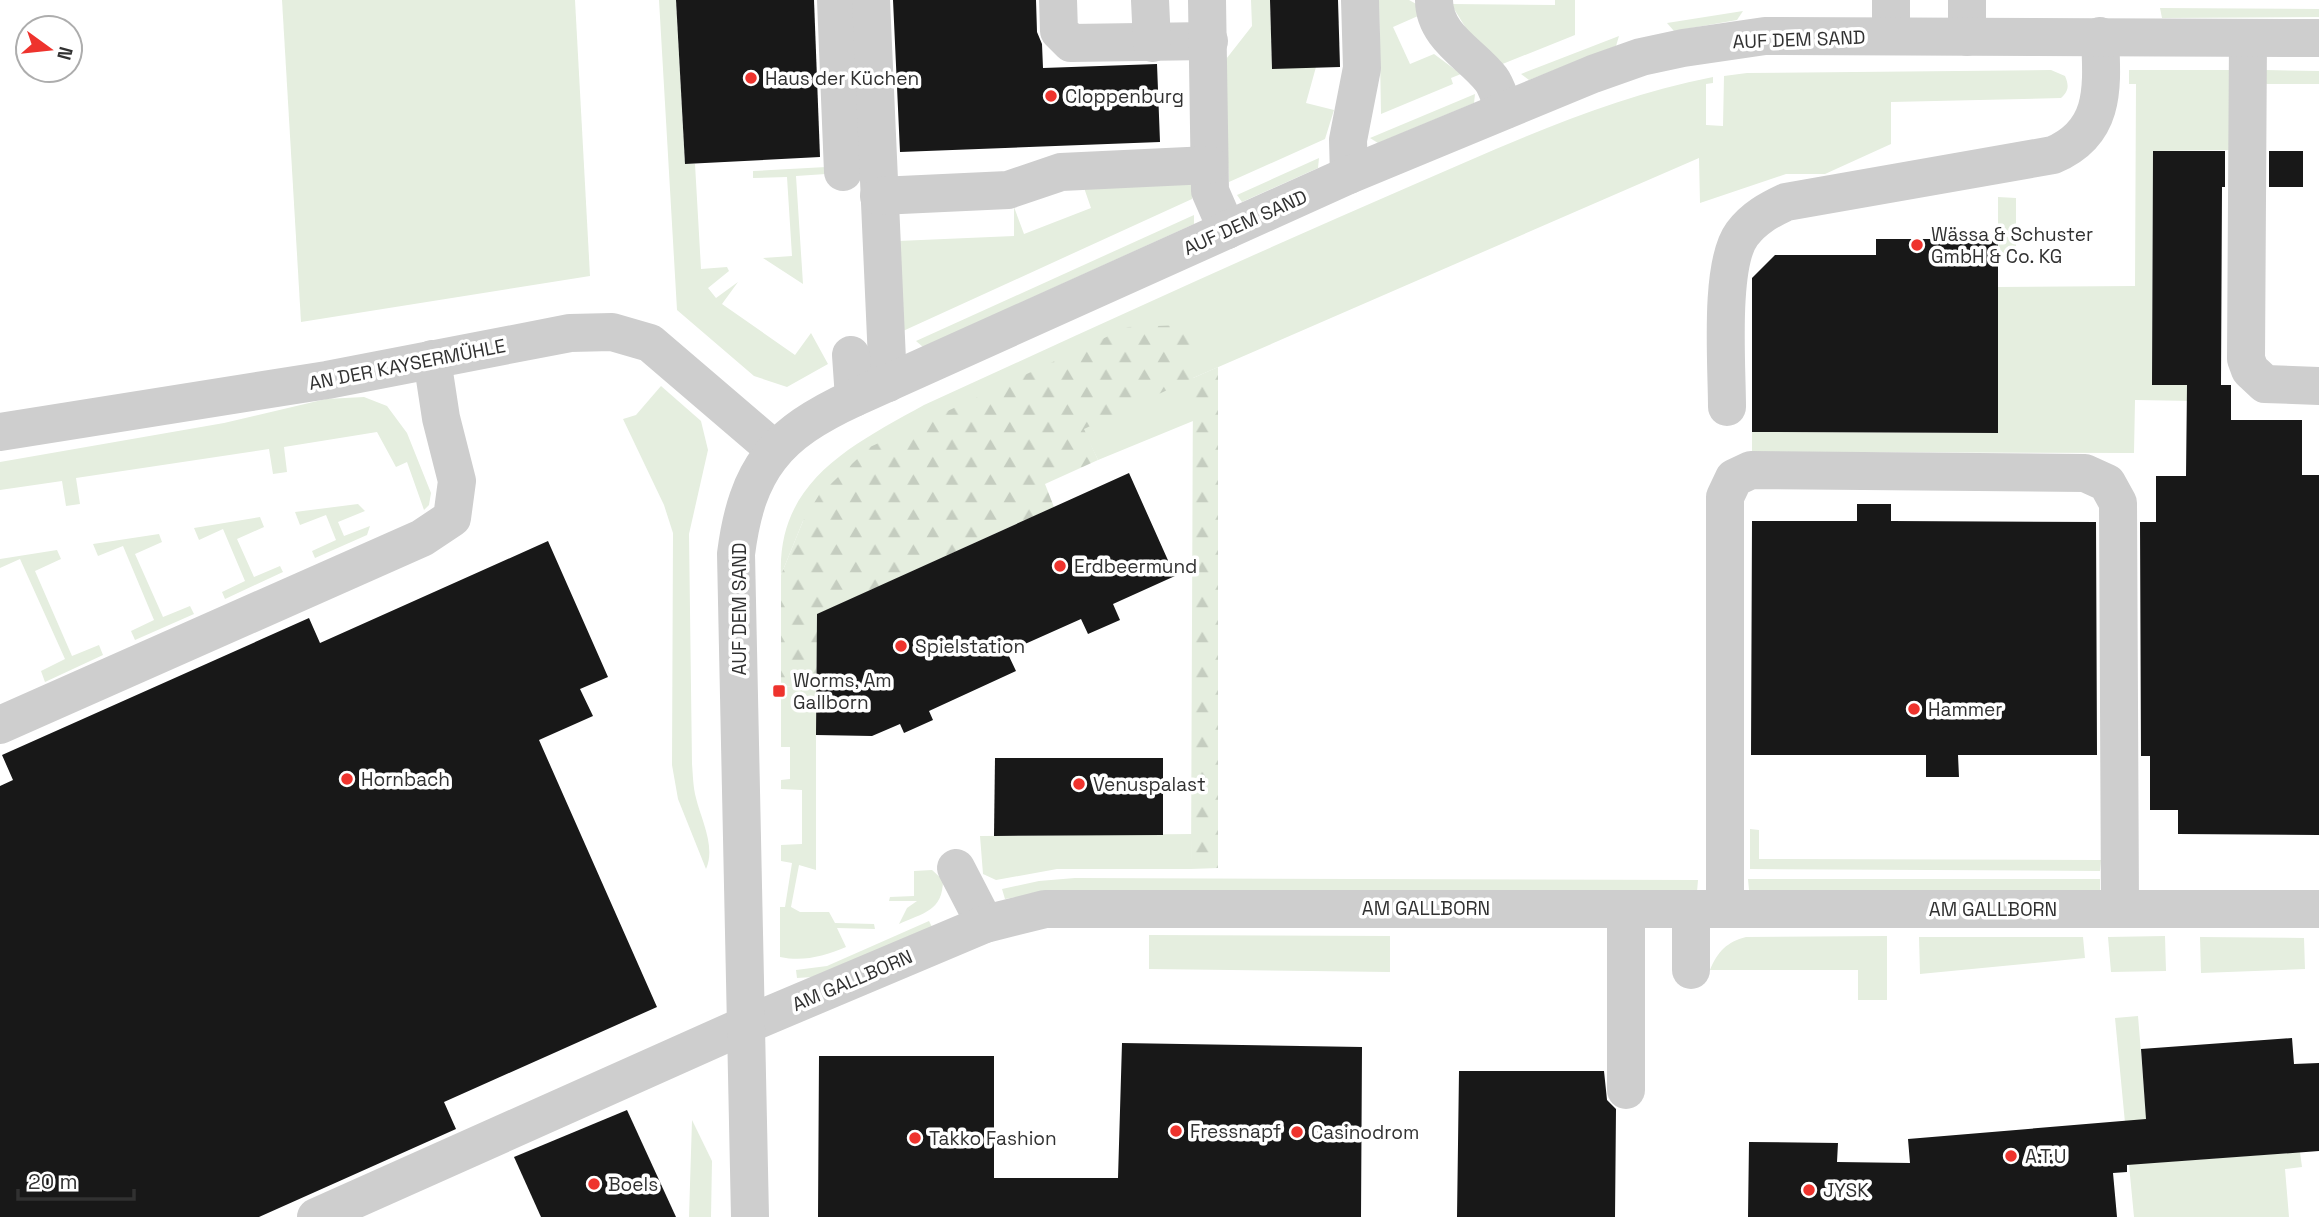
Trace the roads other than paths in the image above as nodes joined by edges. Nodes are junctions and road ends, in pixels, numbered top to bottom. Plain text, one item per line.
1 (836, 0) edge
2 (871, 0) edge
3 (1058, 0) edge
4 (1150, 0) edge
5 (1207, 0) edge
6 (1360, 0) edge
7 (1434, 0) edge
8 (1891, 18) edge
9 (1967, 18) edge
10 (2100, 36) junction
11 (2248, 38) junction
12 (2319, 38) edge
13 (1209, 41) junction
14 (1152, 43) junction
15 (1505, 110) junction
16 (1209, 165) junction
17 (843, 173) dead end
18 (1349, 175) junction
19 (878, 196) junction
20 (1227, 230) junction
21 (851, 355) dead end
22 (432, 359) junction
23 (2319, 386) edge
24 (871, 390) junction
25 (1727, 407) dead end
26 (0, 432) edge
27 (775, 450) junction
28 (0, 725) edge
29 (956, 868) dead end
30 (1626, 909) junction
31 (1708, 909) junction
32 (2319, 909) edge
33 (2104, 918) junction
34 (985, 924) junction
35 (1691, 970) dead end
36 (748, 1024) junction
37 (1626, 1090) dead end
38 (316, 1217) edge
39 (750, 1217) edge

1 - 17 street
2 - 19 street
3 - 14 street
4 - 14 street
5 - 13 street
6 - 18 street
7 - 15 street
8 - 9 street, AUF DEM SAND
8 - 15 street, AUF DEM SAND
9 - 10 street, AUF DEM SAND
10 - 11 street, AUF DEM SAND
10 - 25 street
11 - 12 street, AUF DEM SAND
11 - 23 street
13 - 14 street
13 - 16 street
15 - 18 street, AUF DEM SAND
16 - 19 street
16 - 20 street
18 - 20 street, AUF DEM SAND
19 - 24 street
20 - 24 street, AUF DEM SAND
21 - 24 street
22 - 26 street, AN DER KAYSERMÜHLE
22 - 27 street, AN DER KAYSERMÜHLE
22 - 28 street
24 - 27 street, AUF DEM SAND
27 - 36 street, AUF DEM SAND
29 - 34 street
30 - 31 street, AM GALLBORN
30 - 34 street, AM GALLBORN
30 - 37 street
31 - 33 street, AM GALLBORN
31 - 33 street
31 - 35 street
32 - 33 street, AM GALLBORN
34 - 36 street, AM GALLBORN
36 - 38 street, AM GALLBORN
36 - 39 street

